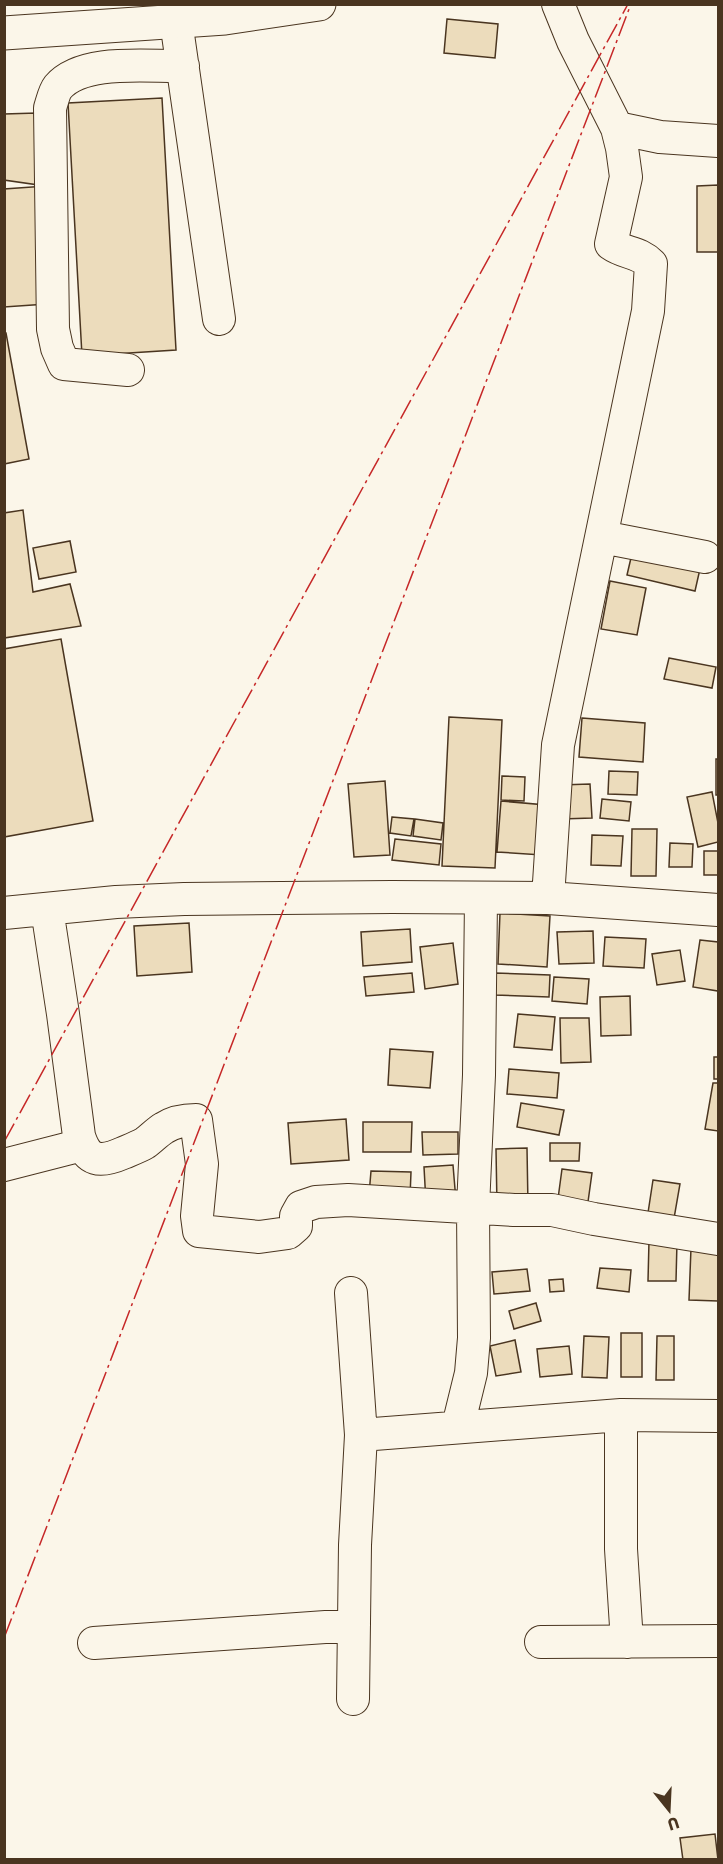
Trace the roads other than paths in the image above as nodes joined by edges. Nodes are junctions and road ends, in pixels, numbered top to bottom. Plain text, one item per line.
1 (319, 4) edge
2 (558, 4) edge
3 (176, 21) junction
4 (4, 33) edge
5 (183, 66) junction
6 (617, 128) junction
7 (718, 141) edge
8 (219, 319) dead end
9 (128, 370) dead end
10 (602, 537) junction
11 (705, 557) dead end
12 (481, 898) junction
13 (548, 898) junction
14 (47, 909) junction
15 (718, 910) edge
16 (4, 913) edge
17 (82, 1145) junction
18 (4, 1165) edge
19 (473, 1207) junction
20 (718, 1239) edge
21 (351, 1293) dead end
22 (621, 1415) junction
23 (718, 1416) edge
24 (458, 1426) junction
25 (361, 1435) junction
26 (354, 1625) junction
27 (718, 1641) edge
28 (541, 1642) dead end
29 (627, 1642) junction
30 (94, 1643) dead end
31 (353, 1699) dead end

1 - 3 main road
2 - 6 street
3 - 4 main road
3 - 5 street
5 - 8 street
5 - 9 street
6 - 7 street
6 - 10 street
10 - 11 street
10 - 13 street
12 - 13 street
12 - 14 street
12 - 19 street
13 - 15 street
14 - 16 street
14 - 17 street
17 - 18 street
17 - 19 street
19 - 20 street
19 - 24 street
21 - 25 street
22 - 23 street
22 - 24 street
22 - 29 street
24 - 25 street
25 - 26 street
26 - 30 street
26 - 31 street
27 - 29 street
28 - 29 street

